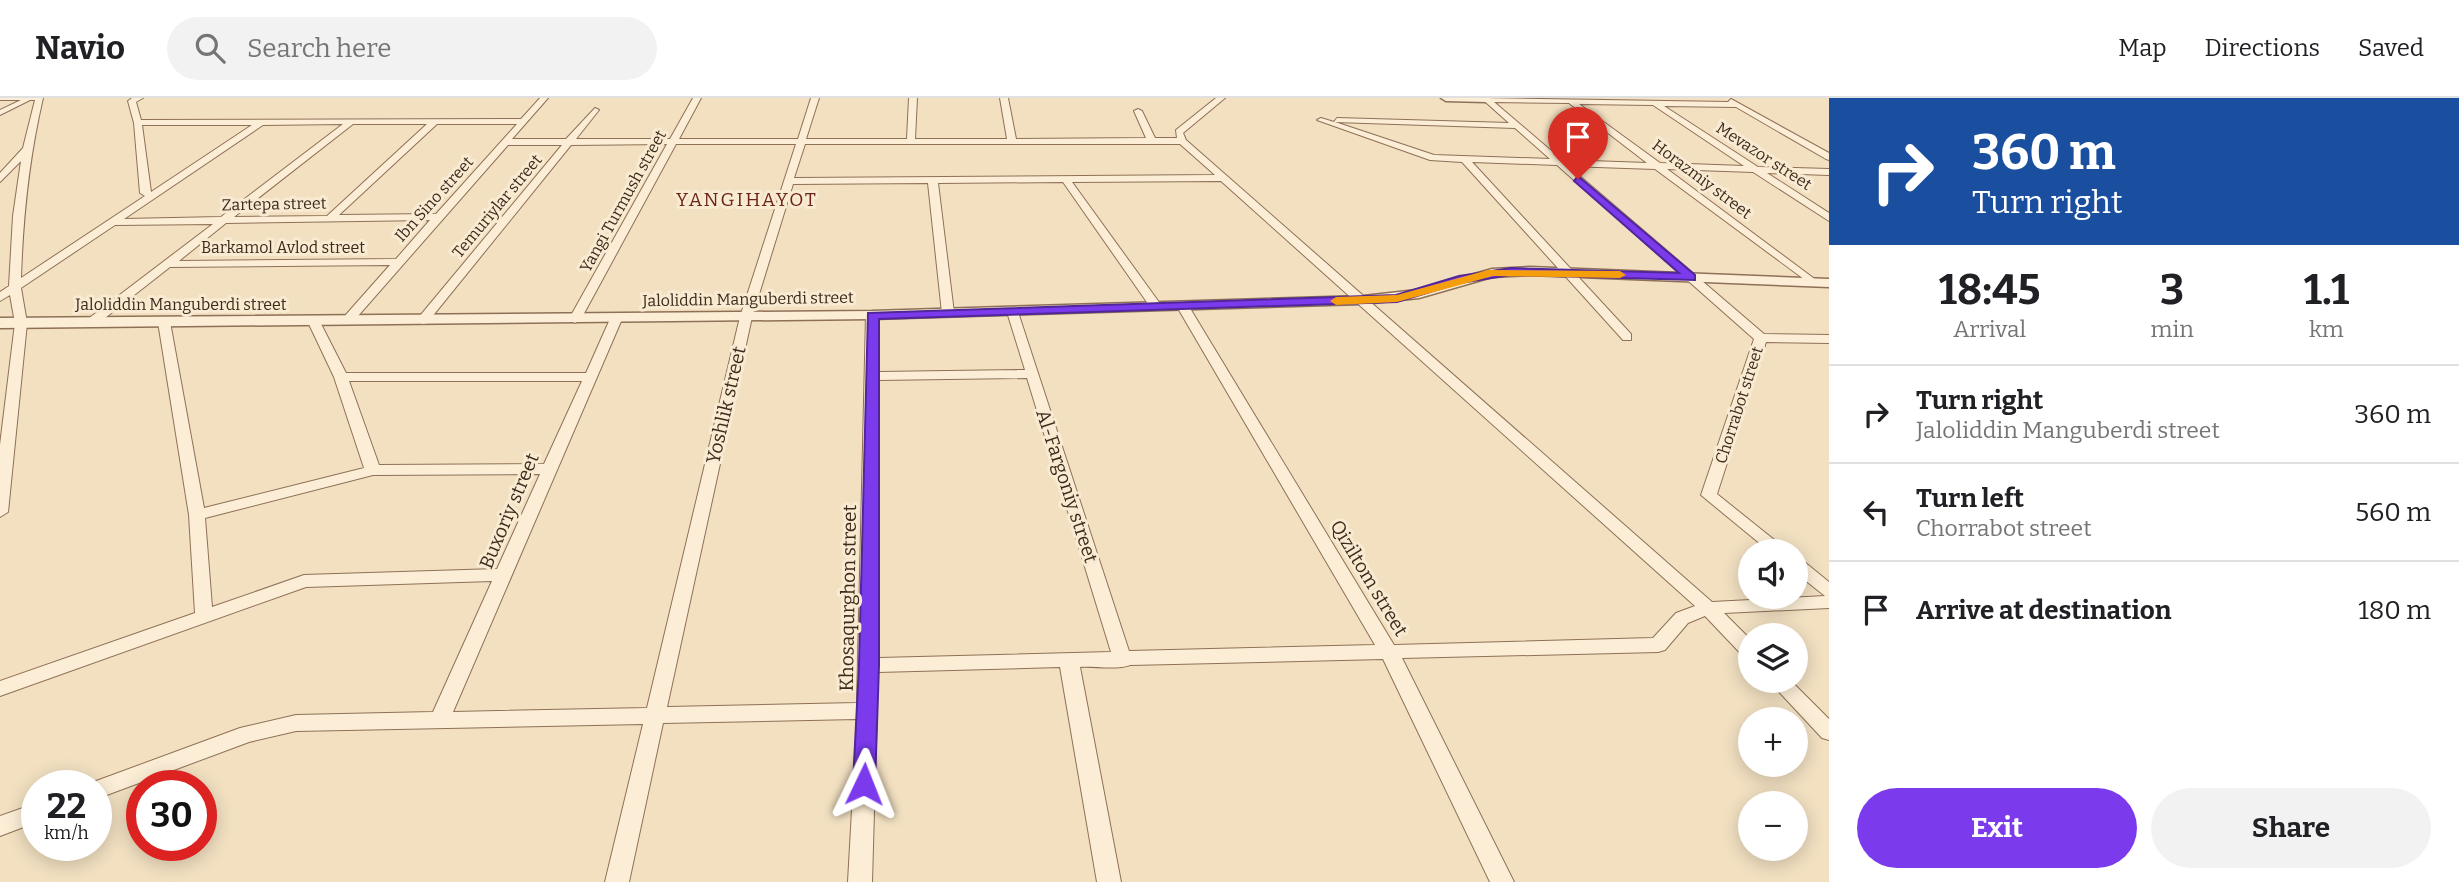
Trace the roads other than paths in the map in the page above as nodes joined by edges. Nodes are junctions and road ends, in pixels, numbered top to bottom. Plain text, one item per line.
1 (0, 98) edge
2 (33, 98) edge
3 (39, 98) edge
4 (139, 98) edge
5 (544, 98) edge
6 (697, 98) edge
7 (815, 98) edge
8 (913, 98) edge
9 (1004, 98) edge
10 (1221, 98) edge
11 (1446, 98) edge
12 (1726, 98) edge
13 (1485, 99) edge
14 (1651, 101) edge
15 (1572, 102) junction
16 (1738, 105) junction
17 (595, 110) dead end
18 (1138, 111) dead end
19 (0, 113) edge
20 (435, 121) junction
21 (523, 121) junction
22 (262, 122) junction
23 (351, 122) junction
24 (138, 123) junction
25 (1516, 125) junction
26 (1012, 140) junction
27 (674, 141) junction
28 (802, 141) junction
29 (911, 141) junction
30 (1152, 141) junction
31 (1182, 141) junction
32 (506, 142) junction
33 (571, 142) junction
34 (27, 149) junction
35 (1829, 157) edge
36 (1464, 159) junction
37 (1559, 162) junction
38 (0, 165) edge
39 (13, 165) junction
40 (1658, 166) junction
41 (1757, 170) junction
42 (1829, 172) edge
43 (1224, 178) junction
44 (0, 179) edge
45 (787, 181) junction
46 (933, 181) junction
47 (1067, 181) junction
48 (151, 195) junction
49 (438, 217) junction
50 (1829, 218) edge
51 (329, 219) junction
52 (223, 221) junction
53 (111, 222) junction
54 (399, 262) junction
55 (168, 264) junction
56 (1568, 272) junction
57 (1690, 277) junction
58 (1812, 282) junction
59 (1829, 283) edge
60 (15, 287) junction
61 (0, 297) edge
62 (1363, 300) junction
63 (1155, 304) junction
64 (1182, 305) junction
65 (1013, 312) junction
66 (947, 313) junction
67 (872, 315) junction
68 (746, 317) junction
69 (575, 319) junction
70 (615, 319) junction
71 (313, 320) junction
72 (423, 320) junction
73 (347, 321) junction
74 (92, 322) junction
75 (163, 322) junction
76 (0, 323) edge
77 (21, 323) junction
78 (1627, 337) dead end
79 (1761, 338) junction
80 (1829, 339) edge
81 (1032, 374) junction
82 (871, 376) junction
83 (341, 377) junction
84 (590, 377) junction
85 (373, 470) junction
86 (549, 470) junction
87 (0, 512) edge
88 (197, 515) junction
89 (1765, 539) edge
90 (1808, 574) edge
91 (505, 575) junction
92 (1829, 591) edge
93 (1829, 603) edge
94 (1708, 608) junction
95 (204, 617) junction
96 (1738, 639) edge
97 (1389, 652) junction
98 (1123, 661) junction
99 (1069, 662) junction
100 (869, 665) junction
101 (0, 690) edge
102 (1791, 693) edge
103 (867, 711) junction
104 (653, 716) junction
105 (440, 719) junction
106 (1829, 732) edge
107 (112, 784) edge
108 (21, 818) edge
109 (0, 826) edge
110 (617, 882) edge
111 (860, 882) edge
112 (1109, 882) edge
113 (1502, 882) edge

1 - 2 street
2 - 3 street
2 - 19 street
3 - 34 street
4 - 24 street
5 - 21 street, Ibn Sino street
6 - 27 street, Yangi Turmush street
7 - 28 street, Yoshlik street
8 - 29 street
9 - 26 street
10 - 31 street
11 - 13 street
12 - 16 street
13 - 15 street
13 - 25 street, Chorrabot street
14 - 15 street
14 - 16 street
14 - 41 street, Mevazor street
15 - 40 street, Horazmiy street
16 - 35 street
17 - 33 street, Temuriylar street
18 - 30 street
20 - 21 street
20 - 23 street
20 - 51 street
21 - 32 street, Ibn Sino street
22 - 23 street
22 - 24 street
22 - 48 street
23 - 52 street, Barkamol Avlod street
24 - 48 street
25 - 36 street
25 - 37 street, Chorrabot street
26 - 29 street
26 - 30 street
27 - 28 street
27 - 33 street
27 - 69 street, Yangi Turmush street
28 - 29 street
28 - 45 street, Yoshlik street
30 - 31 street
31 - 43 street
32 - 33 street
32 - 49 street, Ibn Sino street
33 - 72 street, Temuriylar street
34 - 39 street
34 - 60 street
36 - 37 street
36 - 56 street
37 - 40 street
37 - 57 street, Chorrabot street
38 - 39 street
39 - 44 street
40 - 41 street
40 - 58 street, Horazmiy street
41 - 42 street
41 - 50 street, Mevazor street
43 - 47 street
43 - 62 street
45 - 46 street
45 - 68 street, Yoshlik street
46 - 47 street
46 - 66 street
47 - 63 street
48 - 53 street
49 - 51 street, Zartepa street
49 - 54 street, Ibn Sino street
51 - 52 street, Zartepa street
52 - 53 street, Zartepa street
52 - 55 street, Barkamol Avlod street
53 - 60 street
54 - 55 street, Barkamol Avlod street
54 - 73 street, Ibn Sino street
55 - 74 street, Barkamol Avlod street
56 - 57 street, Jaloliddin Manguberdi street
56 - 62 street, Jaloliddin Manguberdi street
56 - 78 street
57 - 58 street, Jaloliddin Manguberdi street
57 - 79 street, Chorrabot street
58 - 59 street, Jaloliddin Manguberdi street
60 - 61 street
60 - 77 street
62 - 64 street, Jaloliddin Manguberdi street
62 - 94 street
63 - 64 street, Jaloliddin Manguberdi street
63 - 65 street, Jaloliddin Manguberdi street
64 - 97 street, Qiziltom street
65 - 66 street, Jaloliddin Manguberdi street
65 - 81 street, Al-Fargoniy street
66 - 67 street, Jaloliddin Manguberdi street
67 - 68 street, Jaloliddin Manguberdi street
67 - 82 street, Khosaqurghon street
68 - 70 street, Jaloliddin Manguberdi street
68 - 104 street, Yoshlik street
69 - 70 street, Jaloliddin Manguberdi street
69 - 72 street, Jaloliddin Manguberdi street
70 - 84 street, Buxoriy street
71 - 73 street, Jaloliddin Manguberdi street
71 - 75 street, Jaloliddin Manguberdi street
71 - 83 street
72 - 73 street, Jaloliddin Manguberdi street
74 - 75 street, Jaloliddin Manguberdi street
74 - 77 street, Jaloliddin Manguberdi street
75 - 88 street
76 - 77 street, Jaloliddin Manguberdi street
77 - 87 street
79 - 80 street
79 - 89 street, Chorrabot street
81 - 82 street
81 - 98 street, Al-Fargoniy street
82 - 100 street, Khosaqurghon street
83 - 84 street
83 - 85 street
84 - 86 street, Buxoriy street
85 - 86 street
85 - 88 street
86 - 91 street, Buxoriy street
88 - 95 street
90 - 92 street
91 - 95 street
91 - 105 street, Buxoriy street
93 - 94 street
94 - 96 street
94 - 97 street
95 - 101 street
97 - 98 street
97 - 113 street, Qiziltom street
98 - 99 street
99 - 100 street
99 - 112 street
100 - 103 street, Khosaqurghon street
102 - 106 street
103 - 104 street
103 - 111 street, Khosaqurghon street
104 - 105 street
104 - 110 street, Yoshlik street
105 - 107 street
108 - 109 street

